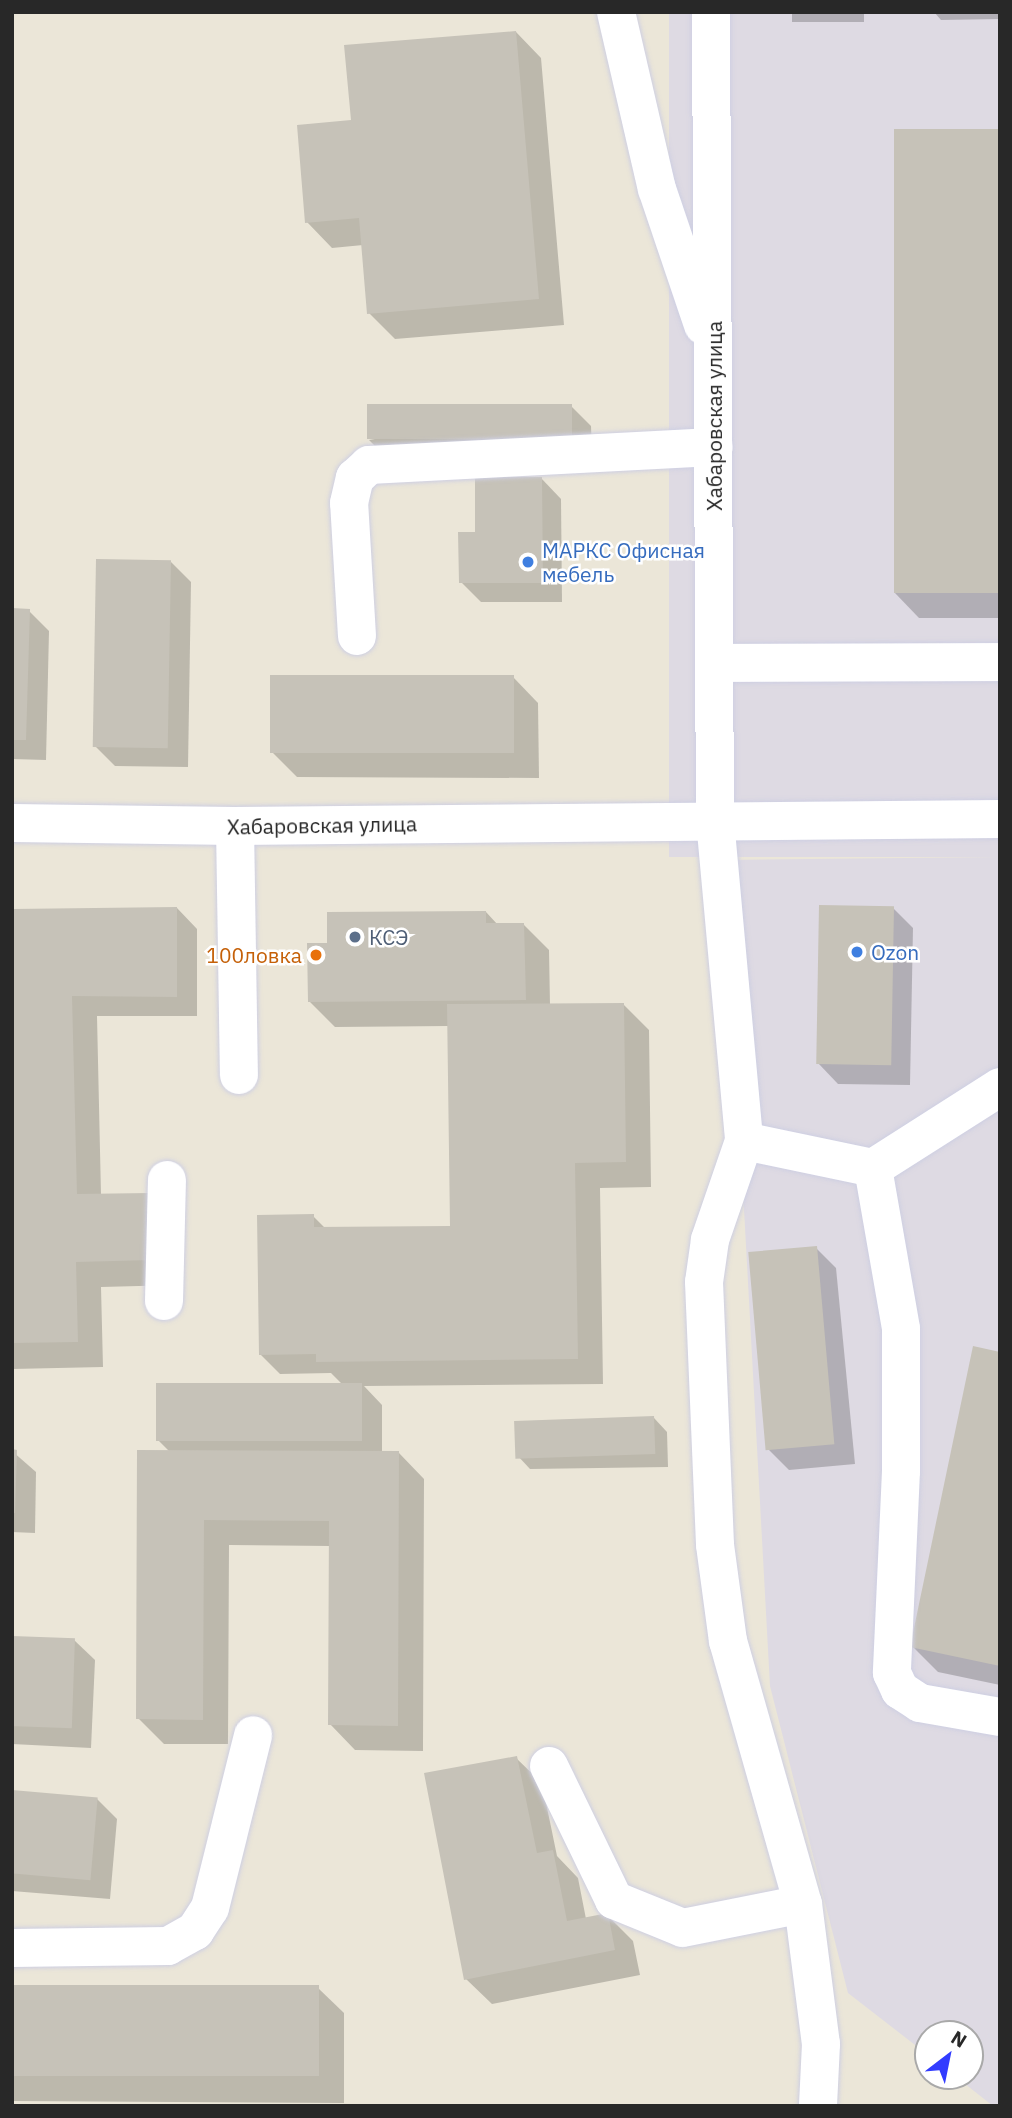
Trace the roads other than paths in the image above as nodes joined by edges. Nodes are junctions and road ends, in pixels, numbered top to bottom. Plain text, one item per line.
1 (617, 12) edge
2 (711, 12) edge
3 (714, 357) junction
4 (715, 447) junction
5 (357, 636) dead end
6 (1000, 662) edge
7 (716, 663) junction
8 (1000, 819) edge
9 (715, 820) junction
10 (12, 823) edge
11 (235, 826) junction
12 (239, 1075) dead end
13 (1000, 1087) edge
14 (744, 1141) junction
15 (873, 1168) junction
16 (167, 1180) dead end
17 (164, 1301) dead end
18 (1000, 1717) edge
19 (253, 1735) dead end
20 (549, 1766) dead end
21 (803, 1904) junction
22 (12, 1948) edge
23 (818, 2106) edge

1 - 3 street
2 - 3 street, Хабаровская улица
3 - 4 street, Хабаровская улица
4 - 5 street
4 - 7 street, Хабаровская улица
6 - 7 street
7 - 9 street, Хабаровская улица
8 - 9 street, Хабаровская улица
9 - 11 street, Хабаровская улица
9 - 14 street
10 - 11 street, Хабаровская улица
11 - 12 street
13 - 15 street
14 - 15 street
14 - 21 street
15 - 18 street
16 - 17 street
19 - 22 street
20 - 21 street
21 - 23 street

